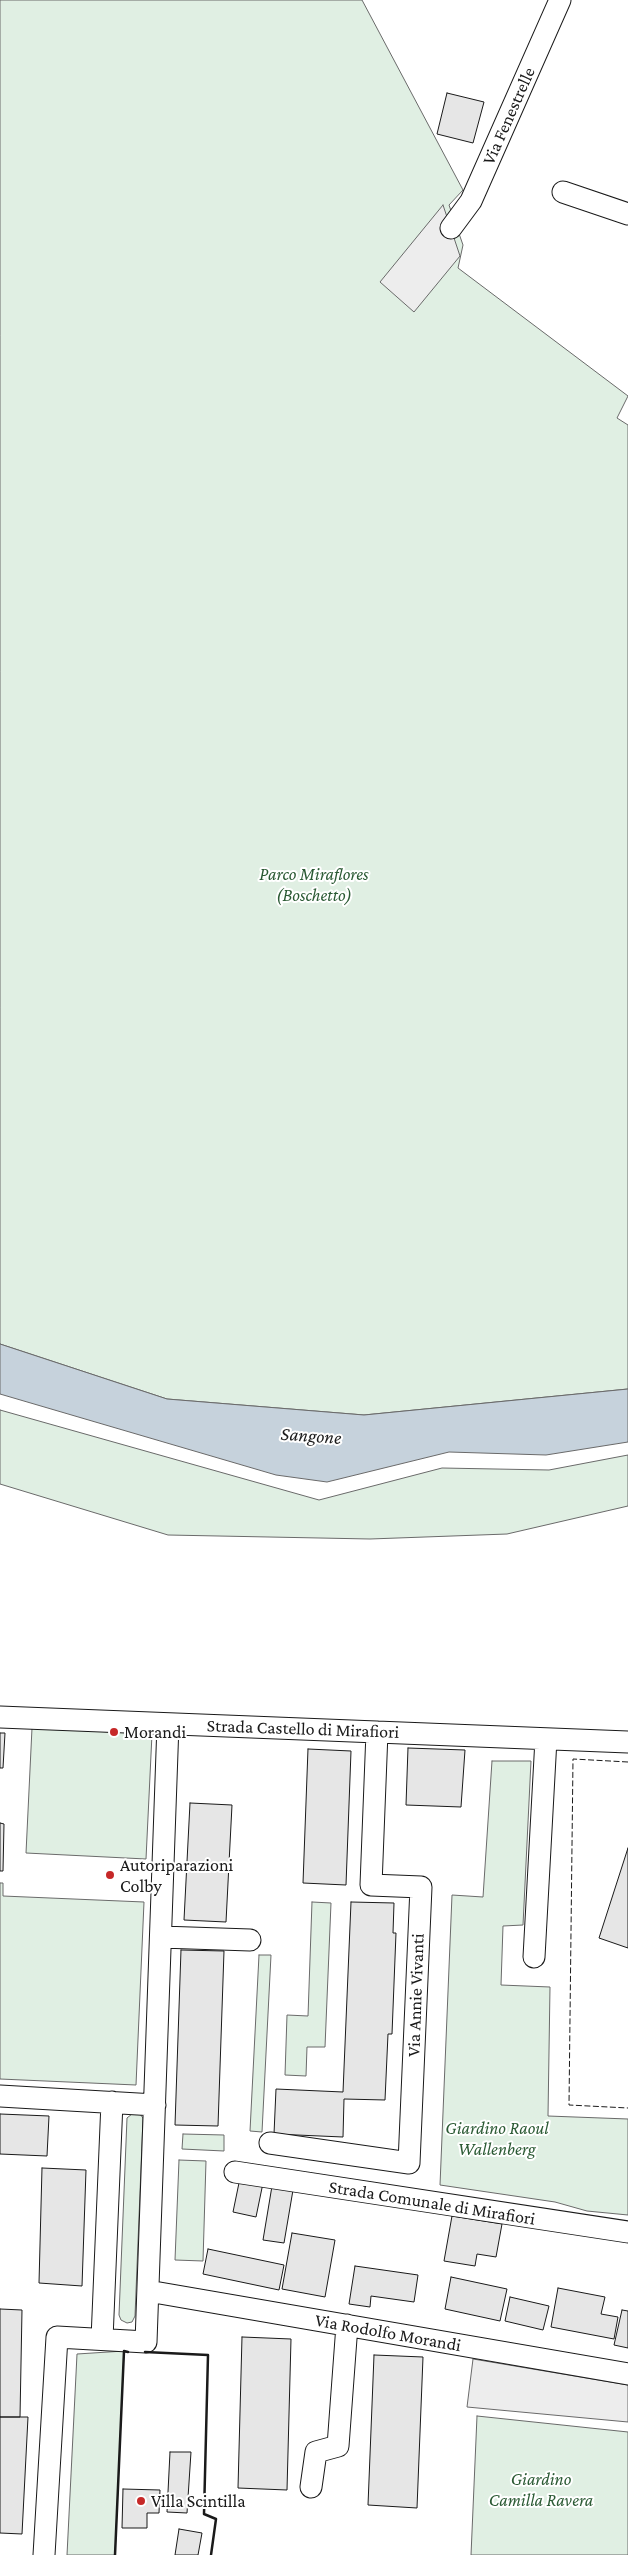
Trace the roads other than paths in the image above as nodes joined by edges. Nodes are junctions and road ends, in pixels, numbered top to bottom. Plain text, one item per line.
1 (560, 0) edge
2 (563, 192) dead end
3 (628, 214) edge
4 (451, 228) dead end
5 (0, 1717) edge
6 (168, 1724) junction
7 (377, 1732) junction
8 (546, 1739) junction
9 (628, 1742) edge
10 (161, 1937) junction
11 (250, 1940) dead end
12 (534, 1957) dead end
13 (0, 2096) edge
14 (112, 2102) junction
15 (155, 2105) junction
16 (270, 2143) dead end
17 (236, 2172) dead end
18 (628, 2232) edge
19 (148, 2291) junction
20 (347, 2326) junction
21 (102, 2339) junction
22 (628, 2374) edge
23 (311, 2487) dead end
24 (44, 2555) edge

1 - 4 street, Via Fenestrelle
2 - 3 street
5 - 6 street, Strada Castello di Mirafiori
6 - 7 street, Strada Castello di Mirafiori
6 - 10 street
7 - 8 street, Strada Castello di Mirafiori
7 - 16 street, Via Annie Vivanti
8 - 9 street, Strada Castello di Mirafiori
8 - 12 street
10 - 11 street
10 - 15 street
13 - 14 street
14 - 15 street
14 - 21 street
15 - 19 street
17 - 18 street, Strada Comunale di Mirafiori
19 - 20 street, Via Rodolfo Morandi
19 - 21 street
20 - 22 street, Via Rodolfo Morandi
20 - 23 street
21 - 24 street

